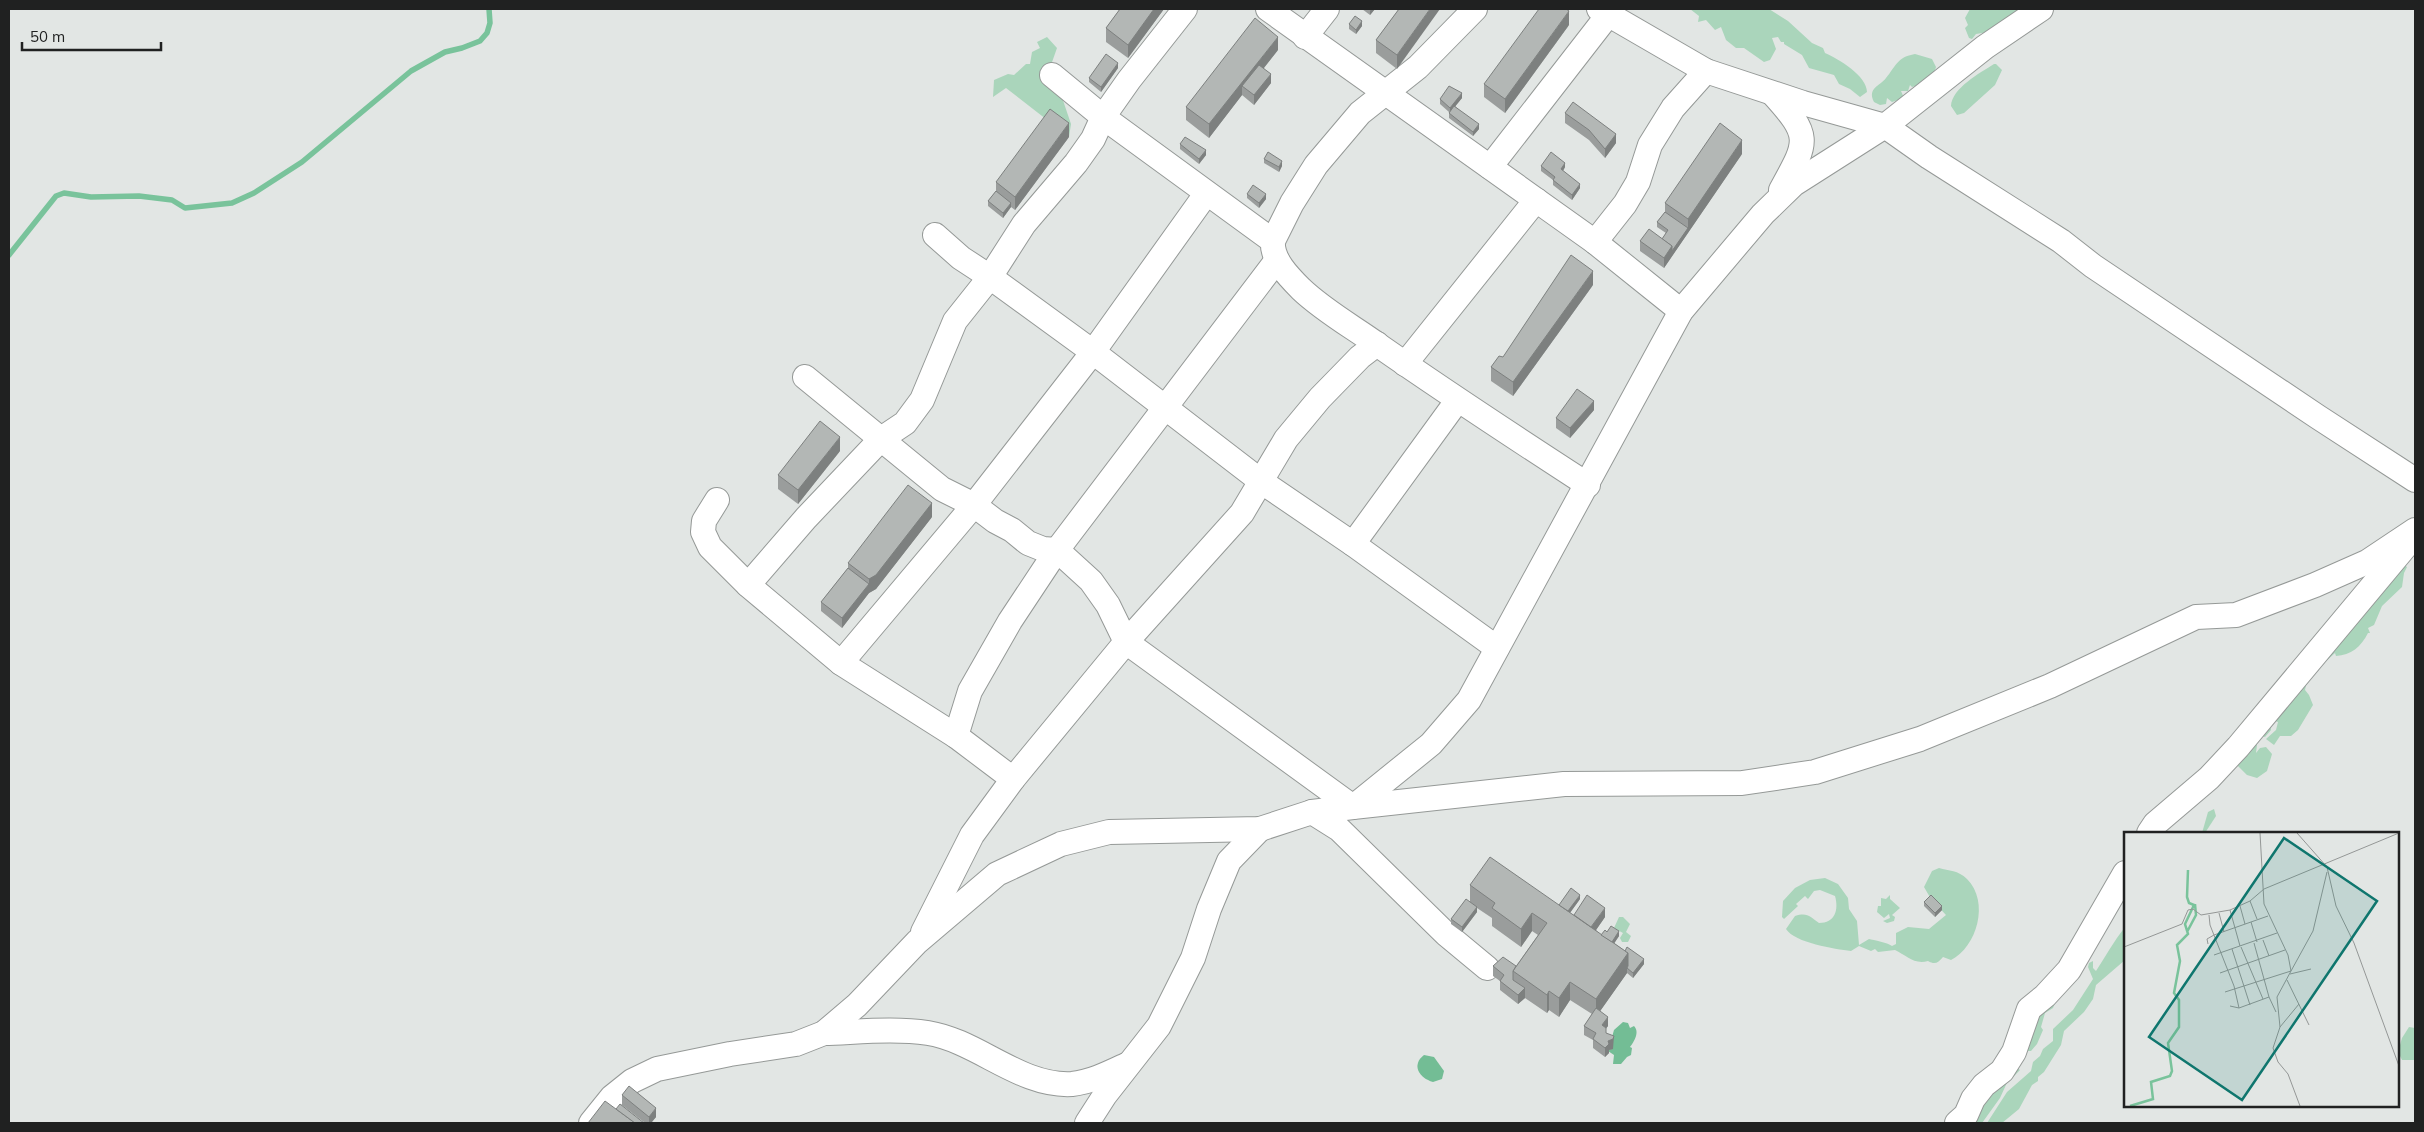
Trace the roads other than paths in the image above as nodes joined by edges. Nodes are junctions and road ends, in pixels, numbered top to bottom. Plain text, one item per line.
1 (1185, 9) edge
2 (1268, 9) edge
3 (1327, 9) edge
4 (1475, 9) edge
5 (2041, 9) edge
6 (1604, 12) edge
7 (1305, 37) junction
8 (1706, 70) junction
9 (1052, 75) dead end
10 (1771, 93) junction
11 (1386, 94) junction
12 (1103, 117) junction
13 (1885, 126) junction
14 (1490, 167) junction
15 (1206, 194) junction
16 (1536, 200) junction
17 (1774, 203) junction
18 (935, 235) dead end
19 (1595, 242) junction
20 (1275, 251) junction
21 (990, 277) junction
22 (1681, 311) junction
23 (1377, 344) junction
24 (1093, 352) junction
25 (1405, 364) junction
26 (805, 377) dead end
27 (1457, 401) junction
28 (1165, 408) junction
29 (881, 439) junction
30 (2415, 480) edge
31 (1262, 482) junction
32 (1588, 485) junction
33 (717, 500) dead end
34 (974, 505) junction
35 (2415, 530) edge
36 (2415, 534) edge
37 (1353, 544) junction
38 (1057, 550) junction
39 (748, 585) junction
40 (1126, 642) junction
41 (1497, 648) junction
42 (841, 663) junction
43 (956, 736) junction
44 (1012, 778) junction
45 (1353, 807) junction
46 (1312, 812) junction
47 (1260, 829) junction
48 (2150, 832) edge
49 (2124, 875) edge
50 (917, 942) junction
51 (1487, 968) dead end
52 (824, 1033) junction
53 (1130, 1064) junction
54 (591, 1123) edge
55 (1087, 1123) edge
56 (1957, 1123) edge

1 - 12 street
2 - 7 street
3 - 7 street
4 - 11 street
5 - 13 street
6 - 8 street
6 - 14 street
7 - 11 street
8 - 10 street
8 - 19 street
9 - 12 street
10 - 13 street
10 - 17 street
11 - 14 street
11 - 20 street
12 - 15 street
12 - 21 street
13 - 17 street
13 - 30 street
14 - 16 street
15 - 20 street
15 - 24 street
16 - 19 street
16 - 25 street
17 - 22 street
18 - 21 street
19 - 22 street
20 - 23 street
20 - 28 street
21 - 24 street
21 - 29 street
22 - 32 street
23 - 25 street
23 - 31 street
24 - 28 street
24 - 34 street
25 - 27 street
26 - 29 street
27 - 32 street
27 - 37 street
28 - 31 street
28 - 38 street
29 - 34 street
29 - 39 street
31 - 37 street
31 - 40 street
32 - 41 street
33 - 39 street
34 - 38 street
34 - 42 street
35 - 45 street
36 - 48 street
37 - 41 street
38 - 40 street
38 - 43 street
39 - 42 street
40 - 44 street
40 - 45 street
41 - 45 street
42 - 43 street
43 - 44 street
44 - 50 street
45 - 46 street
46 - 47 street
46 - 51 street
47 - 50 street
47 - 53 street
49 - 56 street
50 - 52 street
52 - 53 street
52 - 54 street
53 - 55 street

